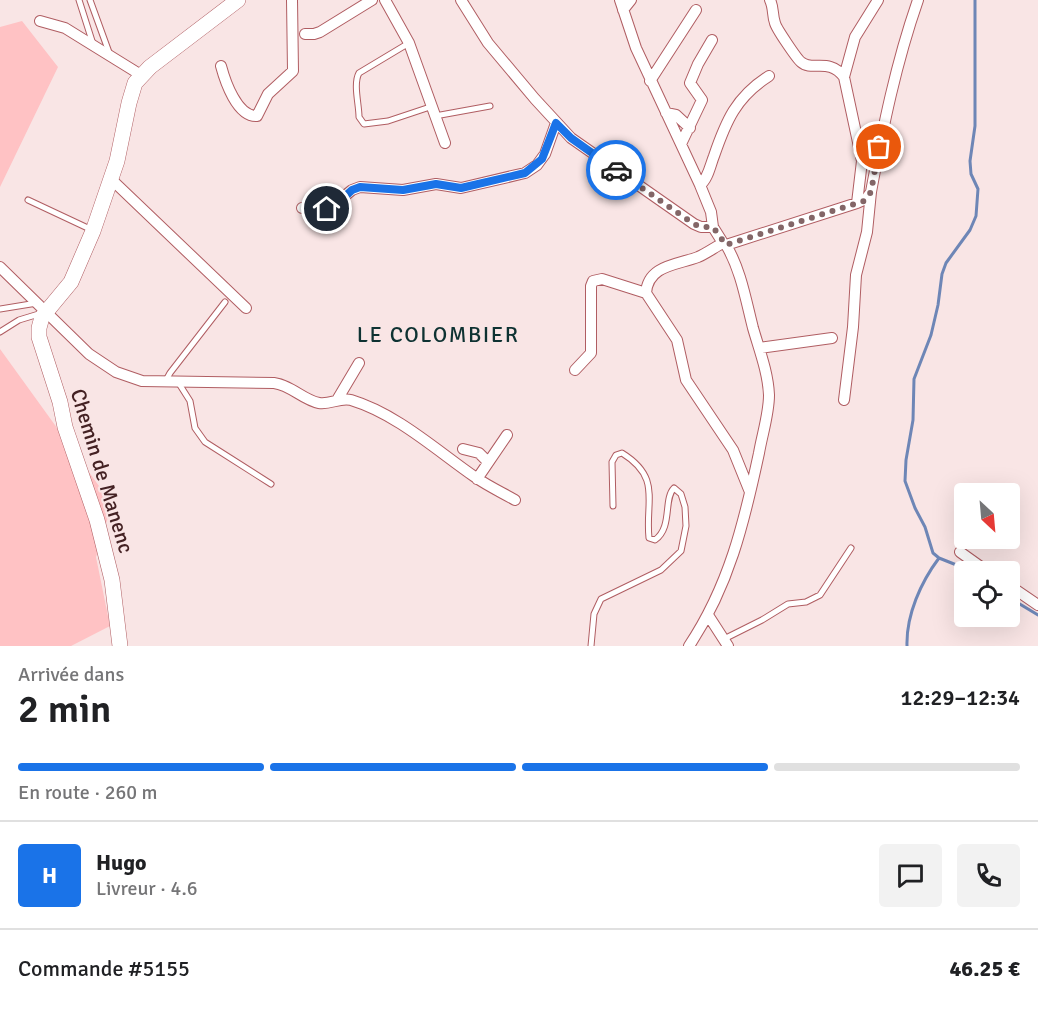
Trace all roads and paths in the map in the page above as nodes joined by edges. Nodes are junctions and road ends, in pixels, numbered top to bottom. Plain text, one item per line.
1 (79, 0) edge
2 (90, 0) edge
3 (238, 0) edge
4 (292, 0) edge
5 (372, 0) edge
6 (385, 0) edge
7 (461, 0) edge
8 (632, 0) edge
9 (770, 0) edge
10 (878, 0) edge
11 (918, 0) edge
12 (622, 5) edge
13 (696, 10) dead end
14 (40, 21) dead end
15 (305, 34) dead end
16 (712, 40) dead end
17 (409, 43) junction
18 (94, 46) junction
19 (110, 55) junction
20 (221, 66) dead end
21 (141, 75) junction
22 (769, 76) dead end
23 (844, 77) junction
24 (650, 81) junction
25 (490, 106) dead end
26 (433, 112) junction
27 (666, 113) junction
28 (556, 123) junction
29 (690, 128) junction
30 (445, 143) dead end
31 (681, 144) junction
32 (111, 178) junction
33 (699, 185) junction
34 (871, 192) junction
35 (28, 200) dead end
36 (857, 203) junction
37 (302, 208) dead end
38 (713, 227) junction
39 (93, 231) junction
40 (725, 244) junction
41 (0, 267) edge
42 (646, 293) junction
43 (225, 302) dead end
44 (41, 307) junction
45 (0, 308) edge
46 (246, 308) dead end
47 (0, 332) edge
48 (832, 338) dead end
49 (759, 348) junction
50 (360, 363) dead end
51 (575, 370) dead end
52 (178, 381) junction
53 (165, 382) junction
54 (336, 400) junction
55 (844, 400) dead end
56 (507, 435) dead end
57 (463, 449) dead end
58 (488, 462) junction
59 (477, 478) junction
60 (271, 484) dead end
61 (750, 492) junction
62 (515, 500) dead end
63 (613, 506) dead end
64 (851, 548) dead end
65 (960, 552) dead end
66 (973, 561) edge
67 (1020, 593) edge
68 (1038, 605) edge
69 (708, 615) junction
70 (726, 642) edge
71 (120, 646) edge
72 (591, 646) edge
73 (689, 646) edge

1 - 18 lane
2 - 19 lane
3 - 21 street
4 - 20 street
5 - 15 street
6 - 17 street
7 - 28 street
8 - 12 street
9 - 23 street
10 - 23 street
11 - 34 street
12 - 24 street
13 - 24 street
14 - 18 street
16 - 29 street
17 - 26 street
17 - 26 lane
18 - 19 street
19 - 21 street
21 - 32 street
22 - 33 street
23 - 36 street
24 - 27 street
25 - 26 lane
26 - 30 street
27 - 29 street
27 - 31 street
28 - 37 street
28 - 38 street
29 - 31 street
31 - 33 street
32 - 39 street
32 - 46 street
33 - 38 street
34 - 36 street
34 - 55 street
35 - 39 lane
36 - 40 street
38 - 40 street
39 - 44 street
40 - 42 street
40 - 49 street
41 - 44 street
42 - 51 street
42 - 61 street
43 - 53 lane
44 - 45 lane
44 - 47 lane
44 - 53 street
44 - 71 street, Chemin de Manenc
48 - 49 street
49 - 61 street
50 - 54 street
52 - 53 street
52 - 54 street
52 - 60 lane
54 - 59 street
56 - 58 street
57 - 58 street
58 - 59 street
59 - 62 street
61 - 69 street
63 - 72 lane
64 - 70 lane
65 - 66 street
67 - 68 street
69 - 70 street
69 - 73 street

